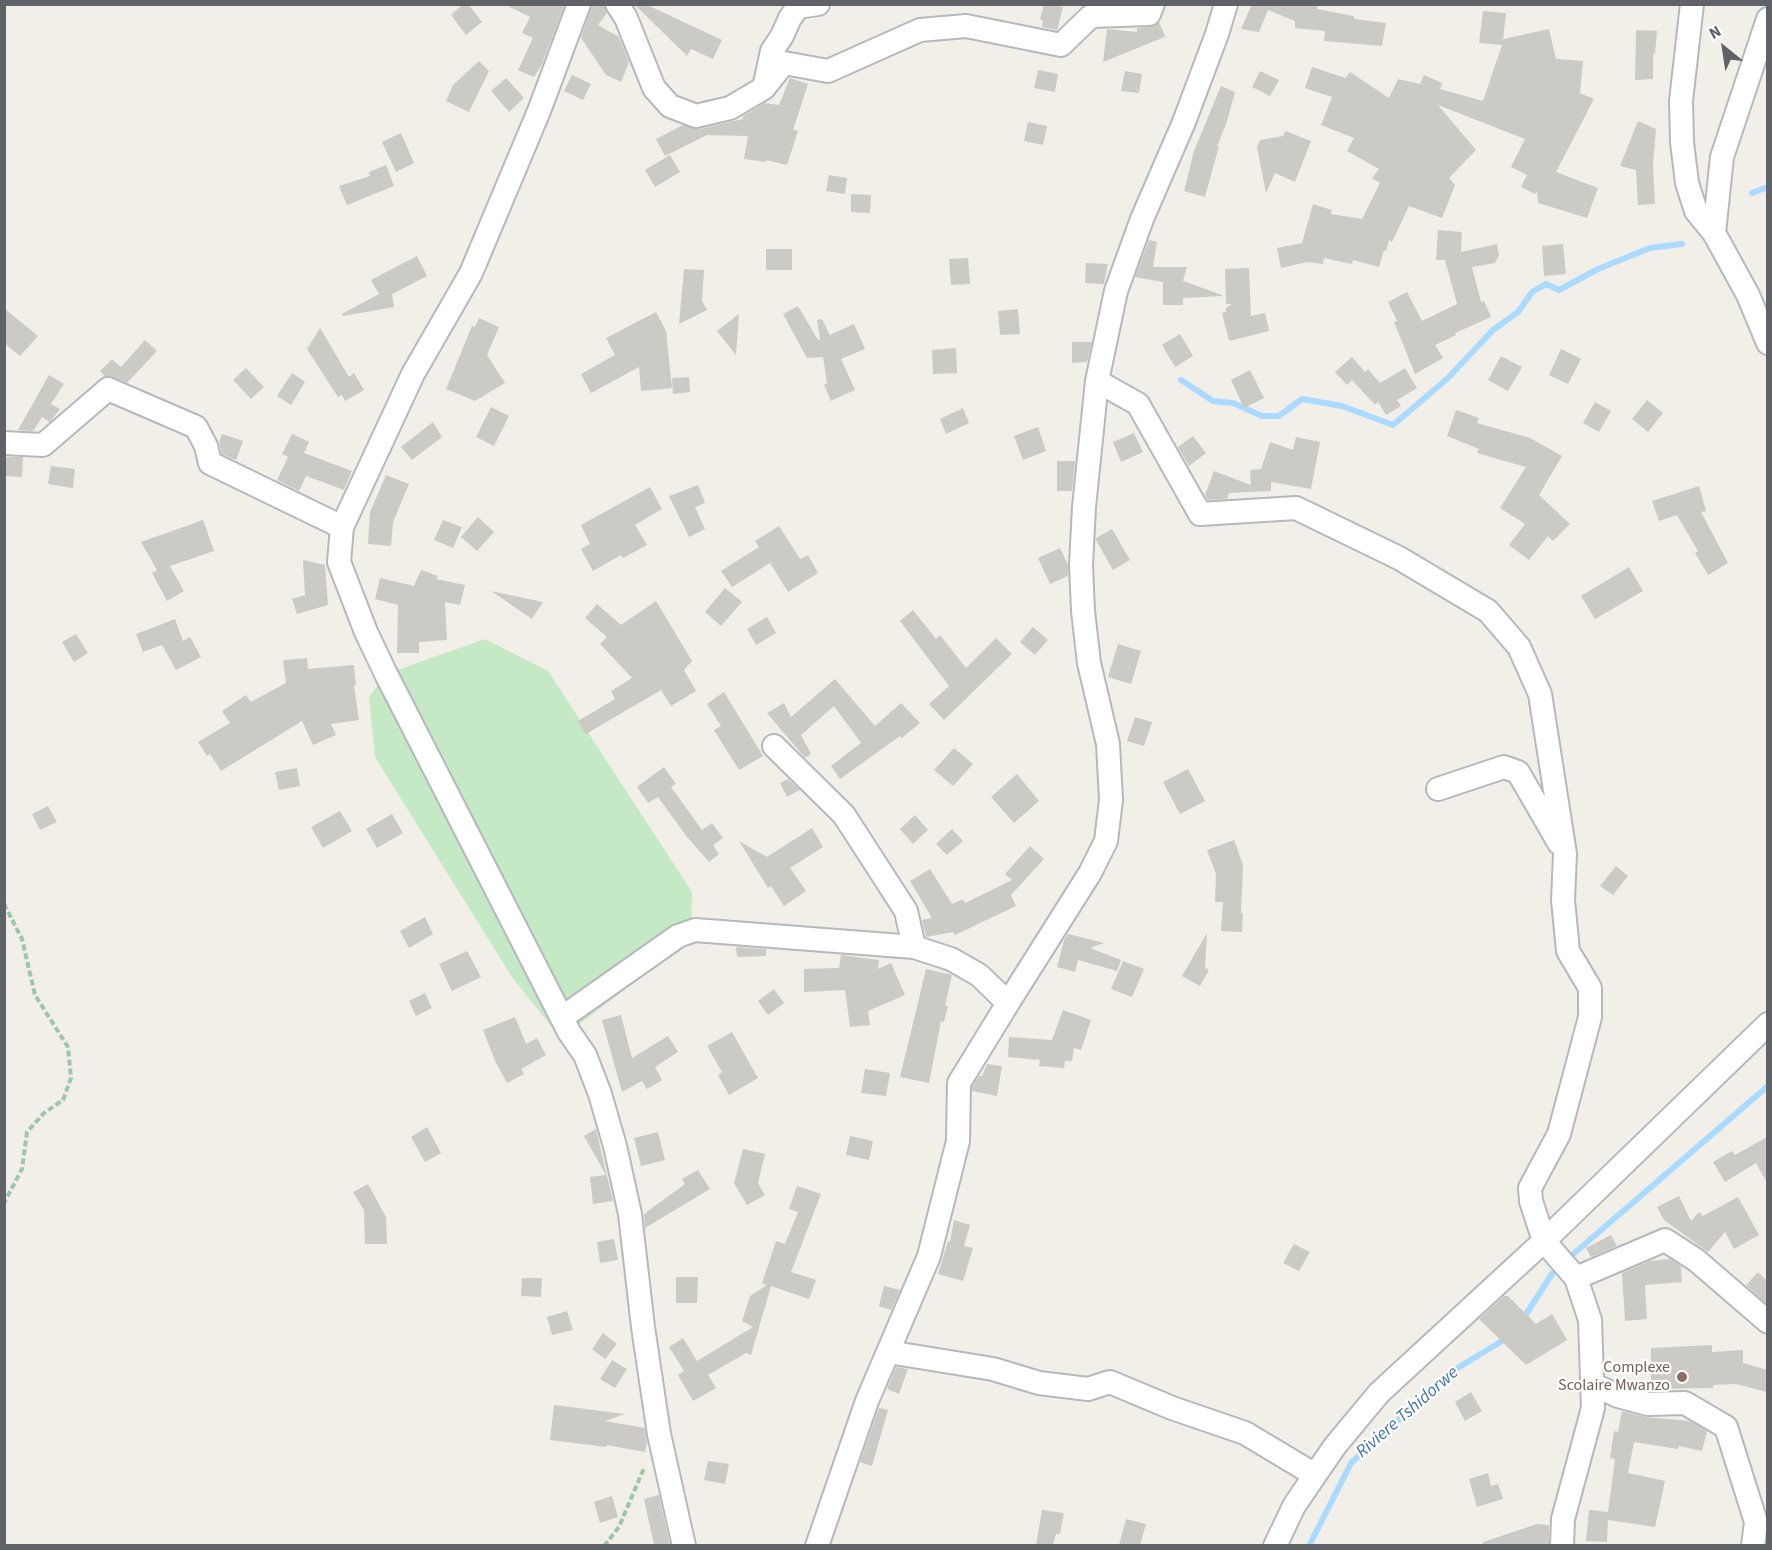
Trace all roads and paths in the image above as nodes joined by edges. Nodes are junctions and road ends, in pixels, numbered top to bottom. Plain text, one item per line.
1 (579, 4) edge
2 (617, 4) edge
3 (818, 4) edge
4 (1154, 4) edge
5 (1226, 4) edge
6 (1692, 4) edge
7 (1767, 19) edge
8 (764, 88) junction
9 (1714, 233) junction
10 (1767, 343) edge
11 (1097, 381) junction
12 (4, 442) edge
13 (342, 527) junction
14 (774, 746) dead end
15 (1438, 789) dead end
16 (1565, 854) junction
17 (4, 904) edge
18 (914, 947) junction
19 (1008, 1003) junction
20 (563, 1017) junction
21 (1767, 1024) edge
22 (4, 1203) edge
23 (1544, 1241) junction
24 (1576, 1278) junction
25 (1767, 1322) edge
26 (888, 1352) junction
27 (1592, 1384) junction
28 (646, 1465) dead end
29 (1315, 1475) junction
30 (604, 1545) edge
31 (684, 1545) edge
32 (817, 1545) edge
33 (1275, 1545) edge
34 (1562, 1545) edge
35 (1753, 1545) edge

1 - 13 street
2 - 8 street
3 - 8 street
4 - 8 street
5 - 11 street
6 - 9 street
7 - 9 street
9 - 10 street
11 - 16 street
11 - 19 street
12 - 13 street
13 - 20 street
14 - 18 street
15 - 16 street
16 - 23 street
17 - 22 path
18 - 19 street
18 - 20 street
19 - 26 street
20 - 31 street
21 - 23 street
23 - 24 street
23 - 29 street
24 - 25 street
24 - 27 street
26 - 29 street
26 - 32 street
27 - 34 street
27 - 35 street
28 - 30 path
29 - 33 street

